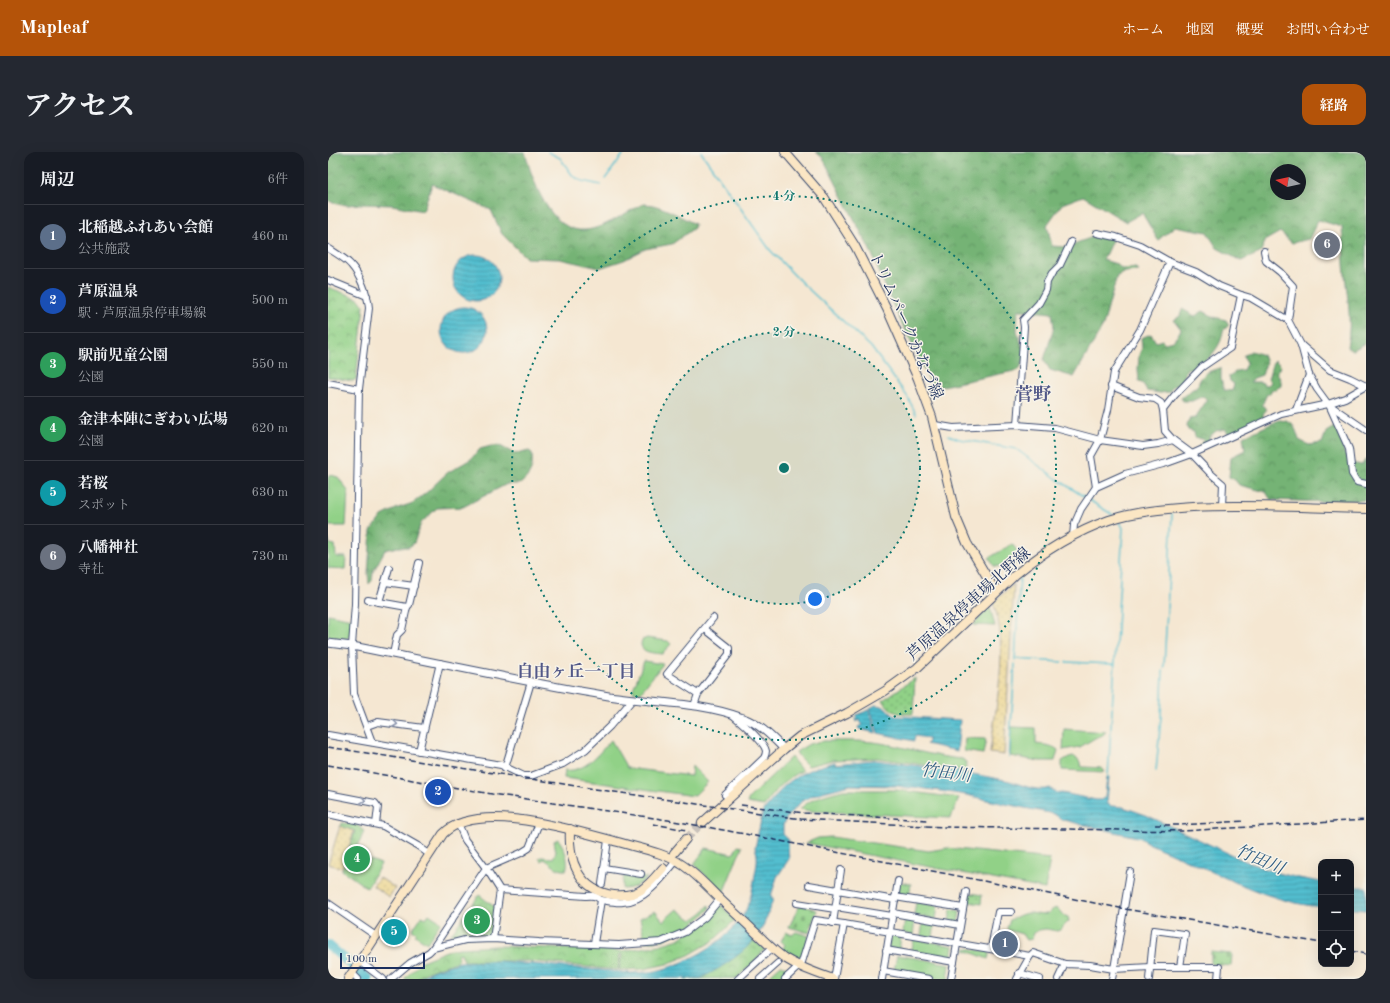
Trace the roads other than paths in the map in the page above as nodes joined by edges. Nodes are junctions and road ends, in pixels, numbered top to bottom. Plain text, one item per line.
1 (785, 152) edge
2 (1097, 233) dead end
3 (1071, 242) dead end
4 (328, 248) edge
5 (1264, 251) dead end
6 (1170, 262) junction
7 (328, 280) edge
8 (1241, 295) junction
9 (367, 296) junction
10 (1288, 320) junction
11 (1301, 345) junction
12 (1309, 375) junction
13 (328, 383) edge
14 (1111, 386) junction
15 (1366, 386) edge
16 (359, 389) junction
17 (1328, 404) junction
18 (1163, 410) junction
19 (1296, 410) junction
20 (935, 425) junction
21 (1017, 425) junction
22 (1366, 430) edge
23 (1100, 440) junction
24 (1173, 440) junction
25 (1192, 454) junction
26 (1366, 484) edge
27 (1096, 487) junction
28 (1222, 506) junction
29 (1366, 509) edge
30 (1073, 536) junction
31 (419, 563) dead end
32 (389, 568) dead end
33 (385, 582) junction
34 (414, 586) junction
35 (996, 592) junction
36 (368, 600) dead end
37 (379, 602) junction
38 (407, 607) junction
39 (713, 618) dead end
40 (705, 629) junction
41 (328, 643) edge
42 (352, 646) junction
43 (393, 654) junction
44 (440, 663) junction
45 (531, 682) junction
46 (698, 694) junction
47 (633, 699) junction
48 (694, 706) junction
49 (732, 714) junction
50 (367, 726) junction
51 (424, 728) junction
52 (328, 735) edge
53 (372, 742) junction
54 (784, 749) junction
55 (419, 751) junction
56 (506, 768) junction
57 (328, 794) edge
58 (726, 795) dead end
59 (328, 814) edge
60 (458, 823) junction
61 (538, 823) junction
62 (702, 823) tunnel mouth
63 (376, 824) junction
64 (570, 829) junction
65 (608, 840) junction
66 (686, 840) tunnel mouth
67 (430, 854) junction
68 (675, 857) junction
69 (486, 868) junction
70 (604, 868) junction
71 (663, 868) dead end
72 (841, 870) dead end
73 (1130, 872) dead end
74 (641, 874) dead end
75 (898, 880) dead end
76 (602, 884) dead end
77 (809, 885) dead end
78 (500, 890) junction
79 (838, 890) junction
80 (966, 892) dead end
81 (895, 898) junction
82 (601, 900) junction
83 (723, 901) junction
84 (328, 903) edge
85 (797, 903) dead end
86 (819, 907) junction
87 (835, 908) junction
88 (963, 908) junction
89 (1011, 912) dead end
90 (893, 914) junction
91 (815, 920) junction
92 (833, 923) junction
93 (844, 924) junction
94 (960, 925) junction
95 (890, 932) junction
96 (376, 936) junction
97 (493, 939) junction
98 (594, 943) junction
99 (957, 943) junction
100 (770, 946) junction
101 (433, 948) junction
102 (991, 948) junction
103 (886, 950) junction
104 (1030, 956) junction
105 (954, 962) junction
106 (358, 963) junction
107 (778, 963) dead end
108 (1065, 964) junction
109 (800, 966) junction
110 (1150, 967) junction
111 (1180, 967) junction
112 (1114, 969) junction
113 (883, 971) junction
114 (1018, 976) edge
115 (353, 977) edge
116 (1059, 978) edge
117 (383, 979) edge
118 (390, 979) edge
119 (738, 979) edge
120 (760, 979) edge
121 (785, 979) edge
122 (834, 979) edge
123 (882, 979) edge
124 (929, 979) edge
125 (951, 979) edge
126 (1040, 979) edge
127 (1067, 979) edge
128 (1112, 979) edge
129 (1149, 979) edge
130 (1218, 979) edge

1 - 20 main road, トリムパークかなづ線
2 - 6 street
3 - 21 street
4 - 9 street
5 - 10 street
6 - 8 street
6 - 14 street
7 - 9 street
8 - 10 street
8 - 18 street
9 - 16 street
10 - 11 street
11 - 12 street
11 - 15 street
12 - 17 street
12 - 19 street
13 - 16 street
14 - 18 street
14 - 23 street
15 - 17 street
16 - 42 street
17 - 19 street
17 - 22 street
17 - 26 street
18 - 24 street
19 - 25 street
20 - 21 street
20 - 35 main road, トリムパークかなづ線
21 - 23 street
23 - 24 street
23 - 27 street
24 - 25 street
25 - 27 street
25 - 28 street
27 - 30 street
28 - 29 main road, 芦原温泉停車場北野線
28 - 30 main road, 芦原温泉停車場北野線
30 - 35 main road, 芦原温泉停車場北野線
31 - 34 street
32 - 33 street
33 - 34 street
33 - 37 street
34 - 38 street
35 - 54 main road, 芦原温泉停車場北野線
36 - 37 street
37 - 38 street
38 - 43 street
39 - 40 street
40 - 46 street
40 - 46 street
41 - 42 street
42 - 43 street
42 - 50 street
43 - 44 street
44 - 45 street
44 - 51 street
45 - 47 street
45 - 56 street
46 - 48 street
47 - 48 street
47 - 56 street
48 - 49 street
49 - 54 street
49 - 58 street
50 -> 51 street
50 - 53 street
51 - 55 street
52 - 53 street
53 - 55 street
54 - 62 main road, 芦原温泉停車場北野線
55 - 56 street
57 -> 63 street
59 - 63 street
60 - 61 main road
60 - 67 main road
60 - 69 street
61 - 64 main road
61 - 69 street
63 - 67 street
64 - 65 main road
64 - 71 main road
65 - 68 main road
65 - 70 street
66 - 68 main road
67 - 96 main road
68 - 82 street
68 - 83 main road
69 - 78 street
69 - 101 street
70 - 74 street
70 - 76 street
72 - 79 street
73 - 112 street
75 - 81 street
77 - 79 street
78 - 82 street
78 - 97 street
79 - 81 street
79 - 87 street
80 - 88 street
81 - 88 street
81 - 90 street
82 - 98 street
83 - 98 street
83 - 100 main road
84 - 96 street
85 - 86 street
86 - 87 street
86 - 91 street
87 - 90 street
87 - 92 street
88 - 94 street
89 - 102 street
90 - 94 street
90 - 95 street
91 - 92 street
91 - 109 street
92 - 93 street
93 - 95 street
93 - 122 street
94 - 99 street
95 - 99 street
95 - 103 street
96 - 106 main road
97 - 98 street
97 - 101 street
99 - 102 street
99 - 105 street
100 - 109 main road
100 - 119 street
101 - 118 street
102 - 104 street
103 - 105 street
103 - 113 street
104 - 108 street
104 - 114 street
105 - 125 street
106 - 115 main road
106 - 117 street
107 - 120 street
108 - 112 street
108 - 116 street
109 - 121 street
109 - 122 main road
110 - 111 street
110 - 111 street
110 - 112 street
110 - 129 street
111 - 130 street
112 - 128 street
113 - 123 street
113 - 124 street
114 - 126 street
116 - 127 street

